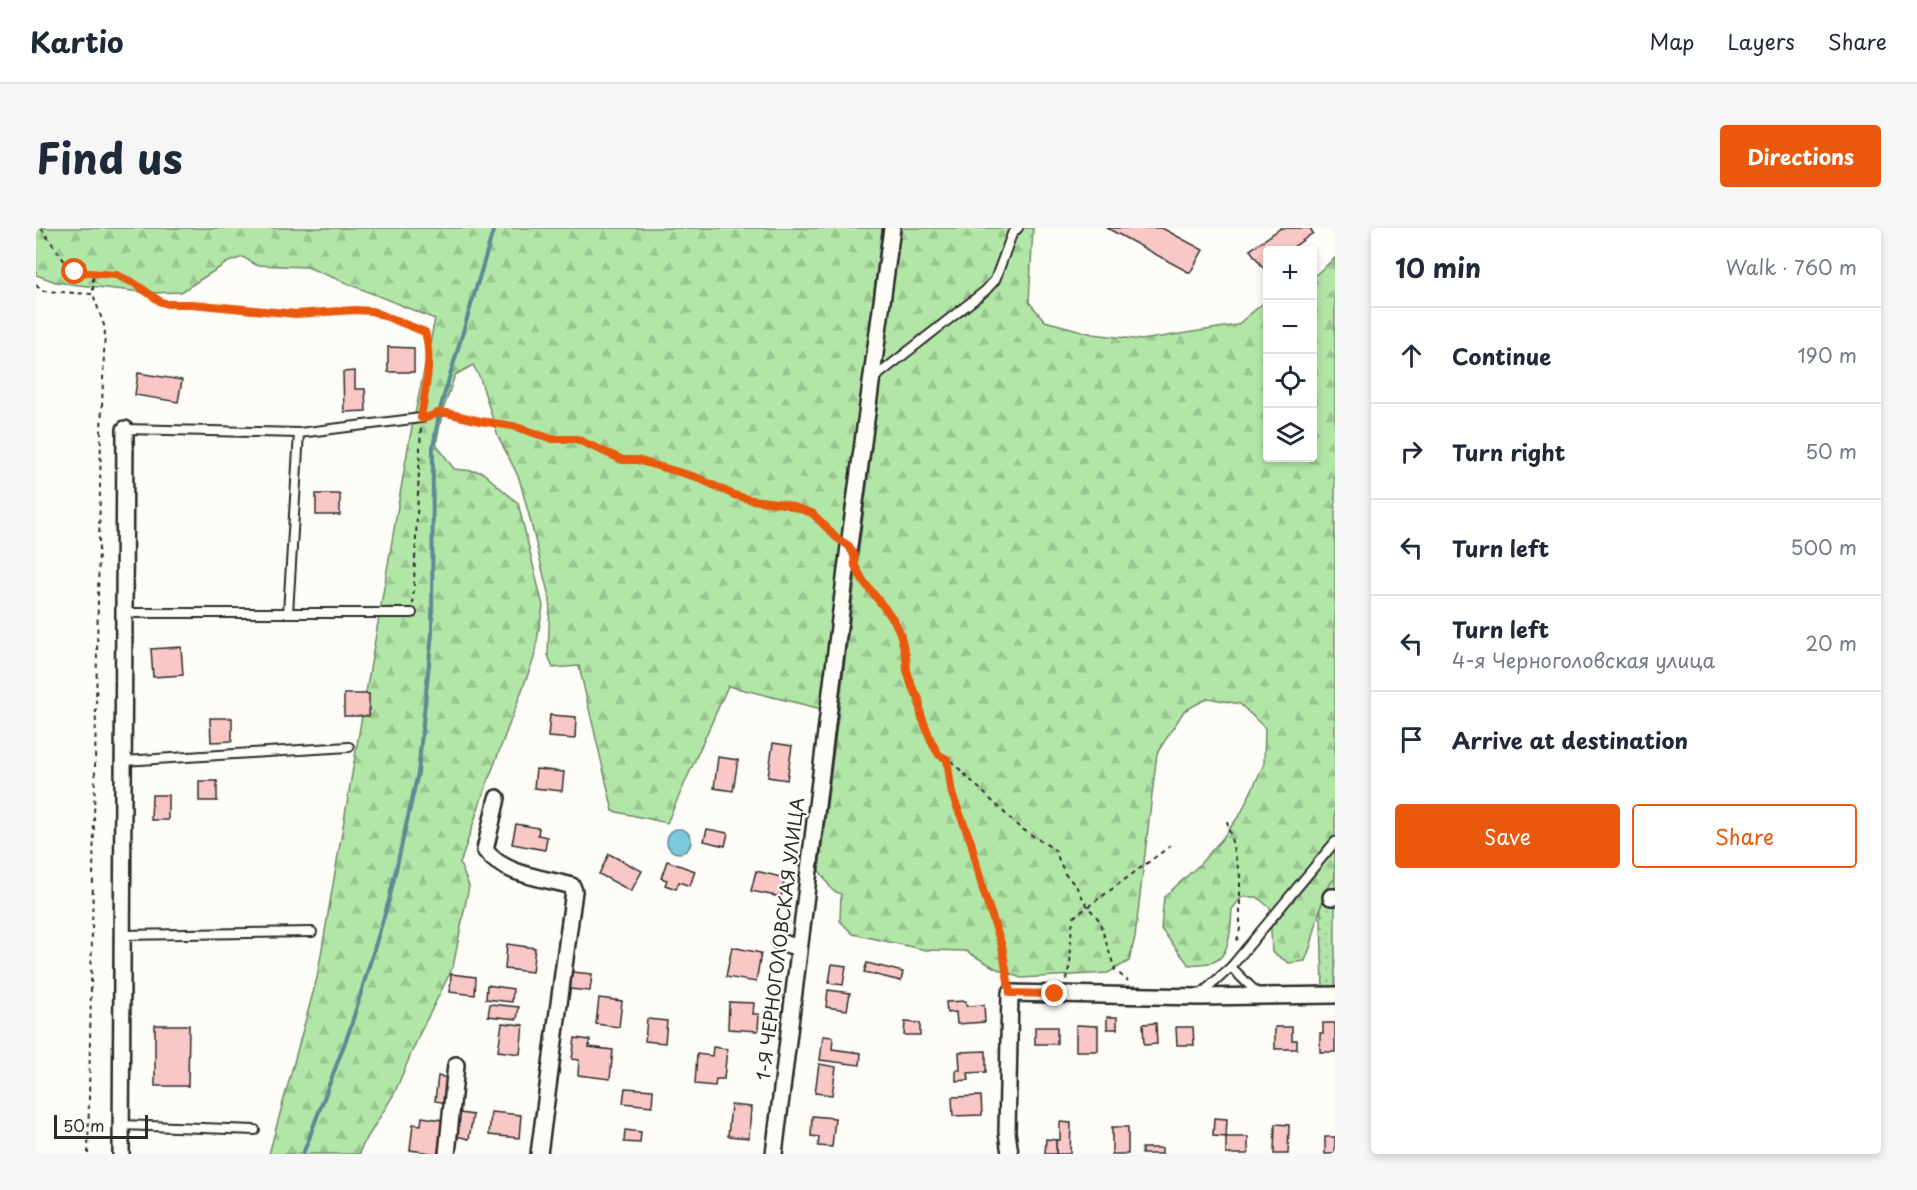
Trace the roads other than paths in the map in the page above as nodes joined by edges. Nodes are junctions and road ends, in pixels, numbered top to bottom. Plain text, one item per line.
1 (892, 228) edge
2 (1018, 228) edge
3 (873, 379) junction
4 (421, 418) road end
5 (125, 429) joint
6 (299, 433) junction
7 (124, 613) junction
8 (288, 613) junction
9 (412, 613) road end
10 (349, 747) dead end
11 (124, 761) junction
12 (497, 798) dead end
13 (1335, 842) edge
14 (312, 932) dead end
15 (123, 935) junction
16 (780, 942) dead end
17 (799, 948) junction
18 (1231, 967) junction
19 (1335, 995) edge
20 (1260, 996) junction
21 (1198, 997) junction
22 (456, 1065) dead end
23 (122, 1125) junction
24 (255, 1130) dead end
25 (122, 1154) edge
26 (447, 1154) edge
27 (539, 1154) edge
28 (774, 1154) edge
29 (1010, 1154) edge

1 - 3 street, 1-Я ЧЕРНОГОЛОВСКАЯ УЛИЦА
2 - 3 lane
3 - 17 street, 1-Я ЧЕРНОГОЛОВСКАЯ УЛИЦА
4 - 6 lane
5 - 6 lane
5 - 7 street
6 - 8 lane
7 - 8 lane
7 - 11 street
8 - 9 lane
10 - 11 lane
11 - 15 street
12 - 27 street
13 - 18 lane
14 - 15 lane
15 - 23 street
16 - 17 street
17 - 28 street, 1-Я ЧЕРНОГОЛОВСКАЯ УЛИЦА
18 - 20 lane
18 - 21 lane
19 - 20 street
20 - 21 street
21 - 29 street
22 - 26 street
23 - 24 lane
23 - 25 street

